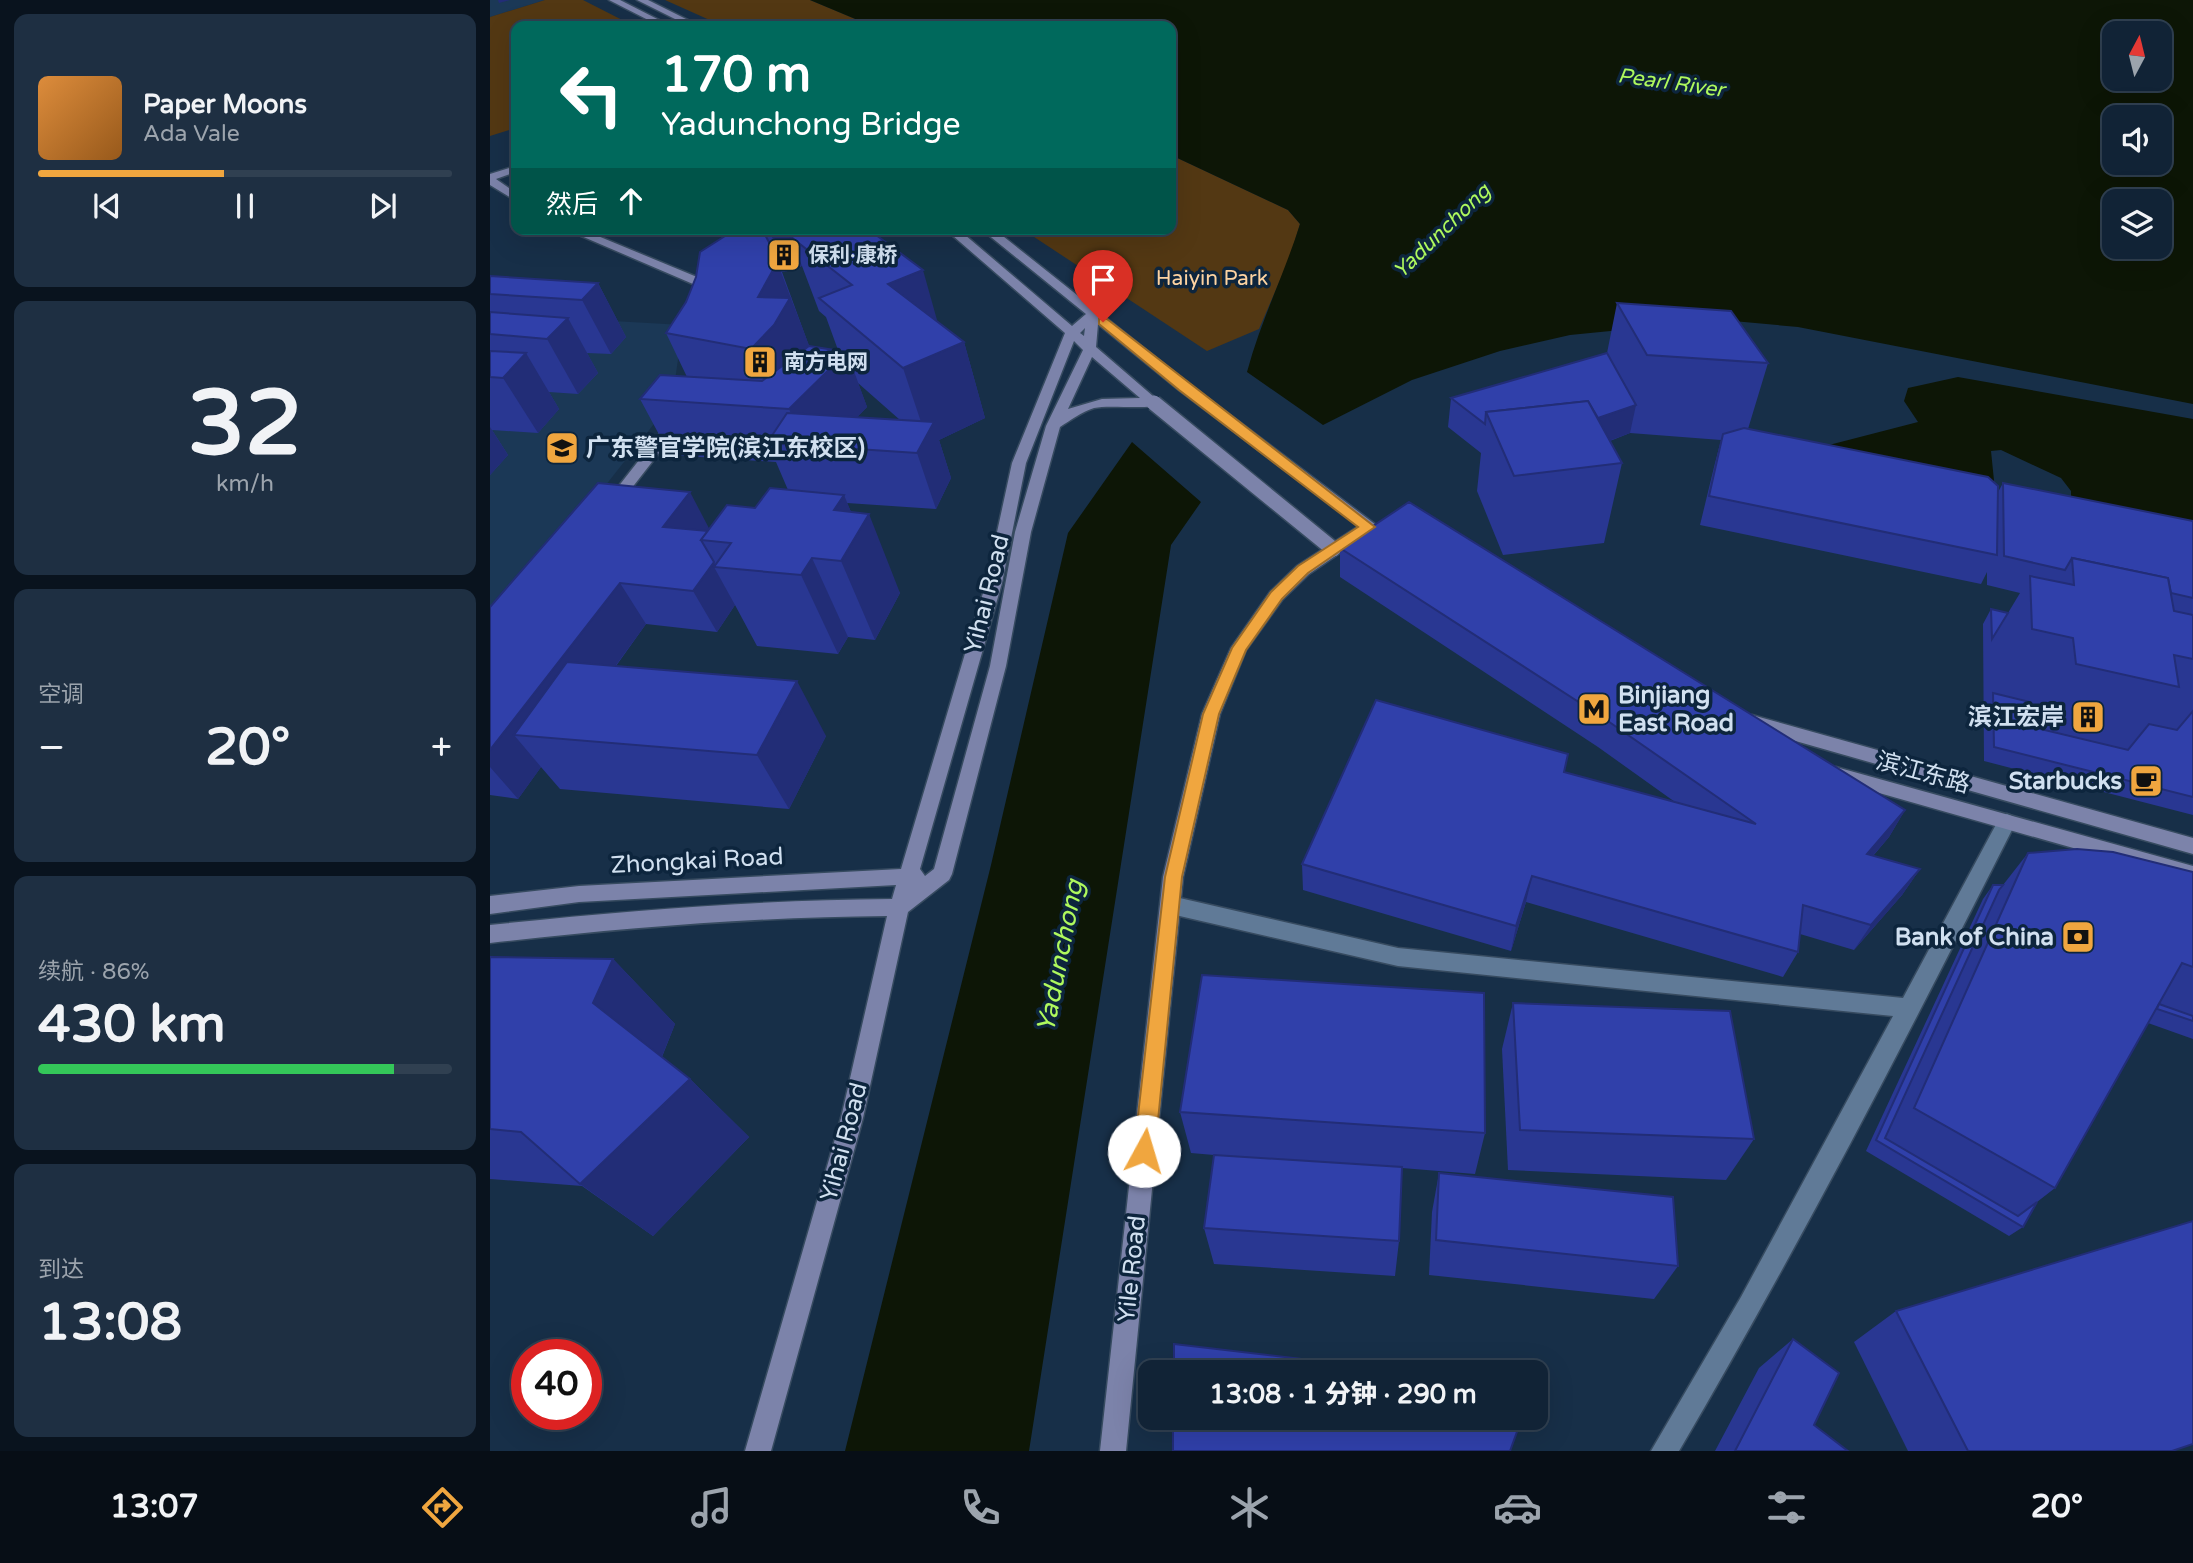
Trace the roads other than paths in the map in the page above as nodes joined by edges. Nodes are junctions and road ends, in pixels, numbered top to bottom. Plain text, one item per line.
1 (613, 0) edge
2 (641, 0) edge
3 (657, 21) edge
4 (685, 21) edge
5 (511, 171) edge
6 (511, 177) edge
7 (492, 180) edge
8 (511, 194) edge
9 (586, 235) edge
10 (958, 235) edge
11 (994, 235) edge
12 (709, 310) edge
13 (1093, 314) junction
14 (1071, 334) junction
15 (1089, 350) junction
16 (1154, 403) junction
17 (684, 412) edge
18 (1053, 426) junction
19 (603, 515) edge
20 (1368, 527) junction
21 (1333, 549) junction
22 (1401, 549) edge
23 (1355, 563) edge
24 (1731, 716) edge
25 (1825, 772) edge
26 (2007, 821) junction
27 (2193, 846) edge
28 (942, 874) junction
29 (2193, 874) edge
30 (908, 877) junction
31 (490, 905) edge
32 (1171, 905) junction
33 (899, 907) junction
34 (490, 934) edge
35 (1910, 1008) junction
36 (758, 1451) edge
37 (1113, 1451) edge
38 (1664, 1451) edge

1 - 3 street
2 - 4 street
5 - 7 street
6 - 7 street
7 - 8 street
9 - 12 street
10 - 14 street
11 - 13 street
13 - 14 street, Yihai Road
13 - 15 street, Yihai Road
13 - 20 street
14 - 15 street
14 - 30 street, Yihai Road
15 - 16 street
15 - 18 street, Yihai Road
16 - 18 street
16 - 21 street, bridge
17 - 19 street
18 - 28 street, Yihai Road
20 - 21 street, Yile Road
20 - 22 street
21 - 23 street
21 - 32 street, Yile Road
24 - 27 street
25 - 26 street, 滨江东路
26 - 29 street
26 - 35 street
28 - 30 street, Zhongkai Road
28 - 33 street
30 - 31 street, Zhongkai Road
30 - 33 street, Yihai Road
32 - 35 street
32 - 37 street, Yile Road
33 - 34 street
33 - 36 street, Yihai Road
35 - 38 street

